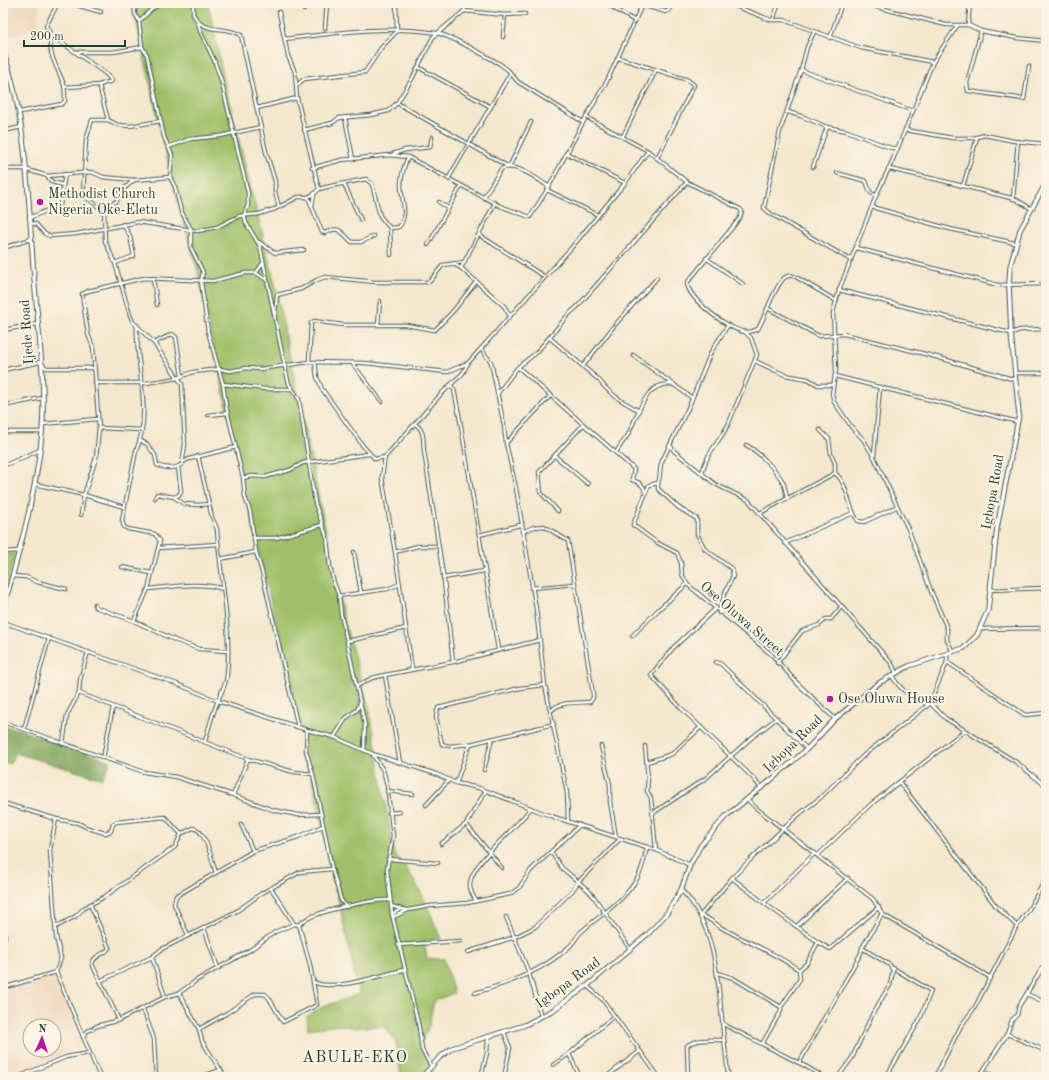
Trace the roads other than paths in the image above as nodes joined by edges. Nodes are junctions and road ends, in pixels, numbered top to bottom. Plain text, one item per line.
1 (58, 3) edge
2 (69, 3) edge
3 (134, 3) edge
4 (162, 3) edge
5 (193, 3) edge
6 (303, 3) edge
7 (327, 3) edge
8 (396, 3) edge
9 (466, 3) edge
10 (605, 3) edge
11 (672, 3) edge
12 (727, 3) edge
13 (779, 3) edge
14 (842, 3) edge
15 (862, 3) edge
16 (970, 3) edge
17 (643, 4) edge
18 (304, 10) dead end
19 (464, 11) junction
20 (101, 12) dead end
21 (279, 12) dead end
22 (525, 14) dead end
23 (505, 15) junction
24 (139, 21) junction
25 (773, 21) junction
26 (198, 22) junction
27 (635, 22) junction
28 (968, 25) junction
29 (956, 26) junction
30 (325, 28) dead end
31 (397, 31) junction
32 (981, 31) junction
33 (814, 32) junction
34 (438, 34) junction
35 (50, 35) junction
36 (503, 37) dead end
37 (830, 38) junction
38 (285, 39) junction
39 (1046, 41) edge
40 (142, 46) junction
41 (3, 51) edge
42 (76, 52) junction
43 (619, 58) junction
44 (933, 62) junction
45 (1029, 66) dead end
46 (418, 67) junction
47 (10, 69) junction
48 (656, 70) junction
49 (801, 70) junction
50 (3, 71) edge
51 (510, 74) junction
52 (99, 85) junction
53 (297, 85) junction
54 (64, 87) junction
55 (297, 98) junction
56 (397, 103) junction
57 (491, 107) junction
58 (257, 108) junction
59 (913, 110) junction
60 (20, 112) junction
61 (788, 112) junction
62 (586, 117) junction
63 (345, 118) junction
64 (108, 120) junction
65 (161, 121) junction
66 (531, 122) dead end
67 (583, 122) junction
68 (827, 126) junction
69 (22, 127) junction
70 (261, 127) junction
71 (3, 130) edge
72 (304, 130) junction
73 (905, 130) junction
74 (233, 133) junction
75 (623, 136) junction
76 (432, 137) dead end
77 (977, 138) junction
78 (1018, 141) junction
79 (1046, 144) edge
80 (470, 145) junction
81 (168, 148) junction
82 (898, 148) junction
83 (648, 151) junction
84 (566, 153) junction
85 (390, 155) junction
86 (408, 157) junction
87 (657, 158) junction
88 (353, 159) junction
89 (510, 167) junction
90 (812, 167) dead end
91 (25, 168) junction
92 (312, 168) junction
93 (3, 169) edge
94 (889, 169) junction
95 (85, 173) junction
96 (837, 173) dead end
97 (65, 174) junction
98 (46, 176) junction
99 (170, 177) junction
100 (448, 179) junction
101 (134, 180) junction
102 (687, 182) junction
103 (625, 183) junction
104 (1046, 183) edge
105 (344, 184) junction
106 (63, 185) junction
107 (461, 186) junction
108 (963, 186) junction
109 (548, 188) junction
110 (318, 189) junction
111 (62, 194) junction
112 (314, 194) junction
113 (83, 196) junction
114 (876, 196) junction
115 (308, 197) junction
116 (484, 197) junction
117 (1013, 199) junction
118 (439, 202) dead end
119 (495, 203) junction
120 (279, 206) junction
121 (312, 207) junction
122 (872, 207) junction
123 (104, 208) junction
124 (448, 208) junction
125 (1032, 209) junction
126 (244, 215) junction
127 (598, 215) junction
128 (29, 218) junction
129 (361, 220) dead end
130 (30, 222) junction
131 (186, 222) junction
132 (123, 224) junction
133 (183, 227) junction
134 (105, 228) junction
135 (390, 228) junction
136 (191, 229) junction
137 (479, 235) junction
138 (374, 236) dead end
139 (31, 239) junction
140 (259, 242) junction
141 (1015, 243) junction
142 (428, 245) dead end
143 (3, 248) edge
144 (856, 248) junction
145 (304, 250) dead end
146 (391, 255) dead end
147 (706, 258) junction
148 (851, 260) junction
149 (263, 261) junction
150 (465, 262) junction
151 (115, 263) junction
152 (453, 264) junction
153 (461, 268) junction
154 (256, 273) junction
155 (545, 277) junction
156 (153, 278) junction
157 (657, 278) dead end
158 (265, 279) junction
159 (201, 281) junction
160 (476, 282) junction
161 (121, 283) junction
162 (743, 284) dead end
163 (1046, 284) edge
164 (1009, 285) junction
165 (839, 290) junction
166 (269, 291) junction
167 (277, 295) junction
168 (836, 300) junction
169 (380, 301) dead end
170 (157, 305) dead end
171 (769, 309) junction
172 (510, 316) junction
173 (275, 318) junction
174 (38, 324) junction
175 (378, 324) junction
176 (137, 325) junction
177 (728, 325) junction
178 (1046, 329) edge
179 (3, 330) edge
180 (745, 332) junction
181 (1011, 333) junction
182 (834, 335) junction
183 (550, 338) junction
184 (154, 344) junction
185 (481, 349) junction
186 (633, 355) dead end
187 (755, 361) junction
188 (40, 362) junction
189 (309, 362) junction
190 (315, 362) junction
191 (352, 362) junction
192 (468, 363) junction
193 (284, 366) junction
194 (583, 366) junction
195 (518, 367) junction
196 (94, 368) junction
197 (220, 369) junction
198 (3, 370) edge
199 (1046, 373) edge
200 (1016, 374) junction
201 (182, 376) junction
202 (835, 376) junction
203 (178, 378) junction
204 (1016, 380) junction
205 (95, 383) junction
206 (140, 383) junction
207 (223, 384) junction
208 (289, 384) junction
209 (450, 385) junction
210 (833, 385) junction
211 (675, 386) junction
212 (880, 387) junction
213 (287, 388) junction
214 (292, 389) junction
215 (498, 393) junction
216 (551, 395) junction
217 (42, 398) junction
218 (692, 398) junction
219 (382, 402) dead end
220 (3, 406) edge
221 (638, 410) junction
222 (228, 413) junction
223 (208, 415) dead end
224 (97, 419) junction
225 (1018, 422) junction
226 (42, 424) junction
227 (415, 424) junction
228 (583, 425) junction
229 (99, 428) junction
230 (142, 430) junction
231 (820, 430) dead end
232 (3, 432) edge
233 (42, 432) junction
234 (141, 441) junction
235 (506, 444) junction
236 (670, 445) junction
237 (746, 446) dead end
238 (236, 448) junction
239 (40, 450) junction
240 (616, 453) junction
241 (370, 454) junction
242 (198, 456) junction
243 (555, 456) junction
244 (184, 457) junction
245 (385, 457) junction
246 (874, 457) junction
247 (189, 459) junction
248 (183, 462) junction
249 (310, 463) junction
250 (3, 466) edge
251 (178, 467) junction
252 (702, 473) junction
253 (835, 473) junction
254 (243, 478) junction
255 (658, 483) junction
256 (34, 484) junction
257 (588, 484) dead end
258 (84, 495) junction
259 (645, 495) junction
260 (174, 497) junction
261 (155, 498) dead end
262 (787, 498) junction
263 (209, 504) junction
264 (896, 506) junction
265 (124, 507) junction
266 (558, 511) dead end
267 (853, 512) junction
268 (760, 513) junction
269 (81, 515) dead end
270 (322, 525) junction
271 (520, 525) junction
272 (522, 532) junction
273 (479, 535) junction
274 (255, 538) junction
275 (785, 543) junction
276 (218, 544) junction
277 (437, 546) junction
278 (158, 548) junction
279 (19, 551) junction
280 (3, 552) edge
281 (256, 552) junction
282 (354, 552) dead end
283 (395, 552) junction
284 (220, 559) junction
285 (122, 567) dead end
286 (484, 571) junction
287 (151, 573) junction
288 (12, 576) junction
289 (443, 578) junction
290 (400, 584) junction
291 (575, 584) junction
292 (686, 584) junction
293 (531, 588) junction
294 (1046, 588) edge
295 (66, 589) dead end
296 (148, 589) junction
297 (223, 589) junction
298 (990, 590) junction
299 (360, 593) junction
300 (339, 596) junction
301 (95, 604) dead end
302 (842, 606) junction
303 (715, 609) junction
304 (3, 610) edge
305 (719, 612) junction
306 (134, 621) junction
307 (3, 622) edge
308 (406, 628) junction
309 (1046, 628) edge
310 (981, 629) junction
311 (632, 636) dead end
312 (48, 638) junction
313 (540, 640) junction
314 (348, 641) junction
315 (498, 649) junction
316 (227, 651) junction
317 (88, 652) junction
318 (953, 652) junction
319 (947, 654) junction
320 (453, 662) junction
321 (716, 662) dead end
322 (946, 662) junction
323 (777, 663) junction
324 (412, 669) junction
325 (896, 673) junction
326 (385, 675) junction
327 (892, 675) junction
328 (544, 685) junction
329 (357, 686) junction
330 (79, 693) junction
331 (218, 701) junction
332 (360, 703) junction
333 (929, 704) junction
334 (113, 707) junction
335 (551, 711) junction
336 (1046, 713) edge
337 (777, 718) junction
338 (835, 719) junction
339 (3, 722) edge
340 (554, 724) junction
341 (298, 727) junction
342 (701, 727) junction
343 (24, 729) junction
344 (307, 730) junction
345 (964, 731) junction
346 (334, 737) junction
347 (492, 738) junction
348 (205, 741) junction
349 (63, 744) junction
350 (470, 744) junction
351 (601, 746) dead end
352 (645, 746) dead end
353 (807, 749) junction
354 (364, 750) junction
355 (373, 754) junction
356 (731, 757) junction
357 (103, 758) junction
358 (248, 759) junction
359 (647, 762) junction
360 (400, 763) junction
361 (484, 770) dead end
362 (313, 774) junction
363 (449, 780) junction
364 (899, 782) junction
365 (456, 783) junction
366 (1046, 786) edge
367 (761, 789) junction
368 (387, 791) junction
369 (485, 792) junction
370 (413, 794) dead end
371 (233, 795) junction
372 (748, 800) junction
373 (3, 803) edge
374 (426, 805) dead end
375 (530, 809) junction
376 (400, 812) dead end
377 (389, 813) junction
378 (653, 813) junction
379 (321, 814) junction
380 (56, 819) junction
381 (568, 820) junction
382 (242, 824) dead end
383 (466, 824) junction
384 (580, 825) junction
385 (323, 826) junction
386 (783, 830) junction
387 (181, 834) junction
388 (616, 837) junction
389 (620, 838) junction
390 (442, 844) dead end
391 (647, 848) junction
392 (656, 850) junction
393 (253, 851) junction
394 (551, 852) junction
395 (489, 854) junction
396 (816, 854) junction
397 (388, 859) junction
398 (438, 863) dead end
399 (690, 865) junction
400 (502, 868) dead end
401 (332, 869) junction
402 (216, 873) junction
403 (732, 878) junction
404 (848, 878) junction
405 (1046, 878) edge
406 (578, 881) junction
407 (271, 888) junction
408 (681, 890) junction
409 (390, 900) junction
410 (477, 901) junction
411 (764, 902) junction
412 (90, 904) junction
413 (391, 906) junction
414 (347, 907) junction
415 (879, 907) junction
416 (401, 909) junction
417 (408, 910) junction
418 (605, 914) junction
419 (882, 914) junction
420 (392, 916) junction
421 (700, 916) junction
422 (506, 917) dead end
423 (3, 922) edge
424 (294, 924) junction
425 (299, 925) junction
426 (797, 926) junction
427 (1017, 926) junction
428 (56, 927) junction
429 (204, 928) junction
430 (188, 935) junction
431 (515, 937) junction
432 (462, 941) dead end
433 (818, 942) junction
434 (3, 944) edge
435 (398, 946) junction
436 (862, 948) junction
437 (630, 950) junction
438 (468, 952) dead end
439 (152, 957) junction
440 (1046, 962) edge
441 (218, 968) junction
442 (893, 968) junction
443 (404, 970) junction
444 (799, 970) junction
445 (56, 972) junction
446 (718, 973) junction
447 (529, 974) junction
448 (991, 978) junction
449 (100, 981) junction
450 (313, 982) junction
451 (587, 986) junction
452 (3, 988) edge
453 (179, 993) junction
454 (475, 993) dead end
455 (1027, 994) junction
456 (165, 997) junction
457 (1046, 1002) edge
458 (781, 1007) junction
459 (143, 1009) junction
460 (541, 1016) junction
461 (614, 1016) junction
462 (119, 1020) junction
463 (723, 1024) junction
464 (727, 1026) junction
465 (198, 1029) junction
466 (723, 1029) junction
467 (504, 1031) junction
468 (81, 1032) junction
469 (86, 1032) junction
470 (1007, 1034) junction
471 (488, 1036) junction
472 (83, 1037) junction
473 (724, 1040) junction
474 (762, 1044) junction
475 (640, 1051) junction
476 (1046, 1051) edge
477 (89, 1053) junction
478 (569, 1054) junction
479 (799, 1063) junction
480 (431, 1066) junction
481 (553, 1066) dead end
482 (221, 1070) junction
483 (981, 1072) junction
484 (728, 1076) edge
485 (18, 1077) edge
486 (100, 1077) edge
487 (156, 1077) edge
488 (200, 1077) edge
489 (225, 1077) edge
490 (422, 1077) edge
491 (480, 1077) edge
492 (504, 1077) edge
493 (580, 1077) edge
494 (606, 1077) edge
495 (659, 1077) edge
496 (688, 1077) edge
497 (735, 1077) edge
498 (824, 1077) edge
499 (838, 1077) edge
500 (886, 1077) edge
501 (935, 1077) edge
502 (979, 1077) edge
503 (999, 1077) edge

1 - 35 street
2 - 20 street
3 - 24 street
4 - 24 street
5 - 26 street
6 - 18 street
7 - 30 street
8 - 31 street
9 - 19 street
10 - 27 street
11 - 17 street
12 - 25 street
13 - 25 street
14 - 37 street
15 - 29 street
16 - 28 street
17 - 27 street
19 - 23 street
19 - 34 street
21 - 38 street
22 - 23 street
23 - 36 street
24 - 40 street
25 - 33 street
26 - 58 street
26 - 74 street
27 - 43 street
28 - 29 street
28 - 32 street
29 - 44 street
31 - 34 street
31 - 38 street
31 - 53 street
32 - 39 street
32 - 45 street
33 - 37 street
33 - 49 street
34 - 46 street
34 - 51 street
35 - 42 street
35 - 54 street
37 - 44 street
38 - 53 street
40 - 42 street
40 - 65 street
41 - 47 street, Ijede Road
42 - 52 street
43 - 48 street
43 - 62 street
44 - 59 street
46 - 56 street
46 - 57 street
47 - 50 street
47 - 60 street, Ijede Road
48 - 75 street
48 - 87 street
49 - 59 street
49 - 61 street
51 - 57 street
51 - 67 street
52 - 54 street
52 - 64 street
53 - 55 street
54 - 60 street
55 - 58 street
55 - 72 street
56 - 63 street
56 - 80 street
57 - 80 street
58 - 70 street
59 - 73 street
60 - 69 street, Ijede Road
61 - 68 street
61 - 148 street
62 - 67 street
62 - 75 street
63 - 72 street
63 - 88 street
64 - 65 street
64 - 95 street
65 - 81 street
66 - 89 street
67 - 84 street
68 - 82 street
68 - 90 street
69 - 71 street
69 - 91 street, Ijede Road
70 - 74 street
70 - 120 street
72 - 92 street
73 - 77 street
73 - 82 street
74 - 81 street
74 - 126 street
75 - 83 street
76 - 85 street
77 - 78 street
77 - 108 street
78 - 79 street
78 - 117 street
80 - 89 street
80 - 100 street
81 - 99 street
82 - 94 street
83 - 87 street
83 - 103 street
84 - 103 street
84 - 109 street
85 - 86 street
85 - 88 street
86 - 100 street
86 - 135 street
87 - 102 street
88 - 92 street
89 - 109 street
89 - 116 street
91 - 93 street
91 - 98 street
91 - 128 street, Ijede Road
92 - 110 street
94 - 108 street
94 - 114 street
95 - 97 street
95 - 101 street
95 - 113 street
96 - 114 street
97 - 98 street
97 - 106 street
98 - 106 street
99 - 101 street
99 - 131 street
100 - 107 street
101 - 123 street
102 - 147 street
102 - 183 street
103 - 127 street
104 - 125 street, Igbopa Road
105 - 110 street
105 - 129 street
105 - 135 street
106 - 111 street
107 - 116 street
107 - 124 street
108 - 117 street
109 - 119 street
109 - 127 street
110 - 112 street
111 - 113 street
111 - 128 street
112 - 115 street
112 - 121 street
113 - 123 street
114 - 122 street
115 - 120 street
115 - 121 street
116 - 119 street
117 - 125 street
118 - 124 street
119 - 137 street
120 - 126 street
121 - 138 street
122 - 141 street
122 - 144 street
123 - 134 street
124 - 142 street
125 - 141 street, Igbopa Road
126 - 136 street
126 - 140 street
127 - 155 street
128 - 130 street, Ijede Road
130 - 134 street
130 - 139 street, Ijede Road
131 - 133 street
131 - 136 street
132 - 133 street
132 - 134 street
132 - 151 street
133 - 136 street
134 - 151 street
135 - 146 street
136 - 159 street
137 - 150 street
137 - 155 street
139 - 143 street
139 - 174 street, Ijede Road
140 - 145 street
140 - 149 street
141 - 164 street, Igbopa Road
144 - 148 street
144 - 164 street
147 - 162 street
147 - 177 street
148 - 165 street
149 - 154 street
149 - 158 street
150 - 152 street
150 - 153 street
151 - 161 street
152 - 153 street
152 - 167 street
153 - 160 street
154 - 158 street
154 - 159 street
155 - 172 street
156 - 159 street
156 - 161 street
156 - 170 street
157 - 194 street
158 - 166 street
159 - 197 street
160 - 172 street
160 - 175 street
161 - 176 street
161 - 196 street
163 - 164 street
164 - 181 street, Igbopa Road
165 - 168 street
165 - 181 street
166 - 167 street
166 - 173 street
167 - 173 street
168 - 171 street
168 - 182 street
169 - 175 street
171 - 180 street
171 - 182 street
172 - 185 street
173 - 193 street
174 - 179 street
174 - 188 street, Ijede Road
175 - 189 street
176 - 184 street
176 - 206 street
177 - 180 street
177 - 218 street
178 - 181 street
180 - 187 street
181 - 200 street, Igbopa Road
182 - 202 street
182 - 204 street
183 - 194 street
183 - 195 street
184 - 201 street
184 - 203 street
185 - 192 street
185 - 215 street
186 - 211 street
187 - 210 street
187 - 252 street
188 - 196 street
188 - 198 street
188 - 217 street, Ijede Road
189 - 190 street
189 - 193 street
190 - 191 street
190 - 241 street
191 - 192 street
191 - 219 street
192 - 209 street
193 - 197 street
193 - 208 street
194 - 221 street
195 - 215 street
195 - 216 street
196 - 205 street
197 - 201 street
197 - 207 street
199 - 200 street
200 - 204 street, Igbopa Road
201 - 203 street
202 - 210 street
202 - 212 street
203 - 206 street
203 - 244 street
204 - 225 street, Igbopa Road
205 - 206 street
205 - 224 street
206 - 230 street
207 - 213 street
207 - 222 street
208 - 213 street
208 - 214 street
209 - 227 street
209 - 273 street
210 - 246 street
211 - 218 street
211 - 221 street
212 - 225 street
212 - 246 street
213 - 214 street
214 - 249 street
215 - 235 street
216 - 228 street
216 - 235 street
217 - 220 street
217 - 226 street, Ijede Road
218 - 236 street
221 - 240 street
222 - 223 street
222 - 238 street
224 - 226 street
224 - 229 street
225 - 298 street, Igbopa Road
226 - 233 street, Ijede Road
227 - 245 street
227 - 277 street
228 - 240 street
228 - 243 street
229 - 230 street
229 - 258 street
230 - 234 street
231 - 253 street
232 - 233 street
233 - 239 street, Ijede Road
234 - 251 street
234 - 265 street
235 - 271 street
236 - 252 street
236 - 255 street
237 - 262 street
238 - 242 street
238 - 254 street
239 - 250 street
239 - 256 street, Ijede Road
240 - 259 street
241 - 245 street
241 - 249 street
242 - 247 street
242 - 263 street
243 - 257 street
243 - 266 street
244 - 247 street
244 - 248 street
245 - 283 street
246 - 264 street
247 - 248 street
248 - 251 street
249 - 254 street
249 - 270 street
251 - 260 street
252 - 268 street
253 - 262 street
253 - 267 street
254 - 274 street
255 - 259 street
255 - 305 street
256 - 258 street
256 - 279 street, Ijede Road
258 - 265 street
258 - 269 street
259 - 292 street, Ose Oluwa Street
260 - 261 street
260 - 263 street
262 - 268 street
263 - 276 street
264 - 267 street
264 - 318 street
265 - 278 street
267 - 275 street
268 - 275 street
270 - 274 street
270 - 300 street
271 - 272 street
271 - 273 street
272 - 291 street
272 - 293 street
273 - 286 street
274 - 281 street
275 - 302 street
276 - 278 street
276 - 284 street
277 - 283 street
277 - 289 street
278 - 287 street
279 - 280 street
279 - 288 street, Ijede Road
281 - 284 street
281 - 341 street
282 - 299 street
283 - 290 street
284 - 297 street
285 - 287 street
286 - 289 street
286 - 315 street
287 - 296 street
288 - 295 street
288 - 304 street, Ijede Road
289 - 320 street
290 - 299 street
290 - 308 street
291 - 293 street
291 - 335 street
292 - 303 street, Ose Oluwa Street
292 - 311 street
293 - 313 street
294 - 298 street
296 - 297 street
296 - 306 street
297 - 316 street
298 - 310 street, Igbopa Road
299 - 300 street
300 - 314 street
301 - 306 street
302 - 323 street
302 - 325 street
303 - 305 street, Ose Oluwa Street
303 - 342 street
305 - 323 street, Ose Oluwa Street
306 - 316 street
307 - 312 street
308 - 314 street
308 - 324 street
309 - 310 street
310 - 318 street, Igbopa Road
312 - 317 street
312 - 343 street
313 - 315 street
313 - 328 street
314 - 329 street
315 - 320 street
316 - 331 street
317 - 330 street
317 - 331 street
318 - 319 street, Igbopa Road
319 - 322 street
319 - 325 street, Igbopa Road
320 - 324 street
321 - 337 street
322 - 333 street
322 - 336 street
323 - 338 street, Ose Oluwa Street
324 - 326 street
325 - 327 street, Igbopa Road
326 - 329 street
326 - 360 street
327 - 333 street
327 - 338 street, Igbopa Road
328 - 335 street
328 - 350 street
329 - 332 street
330 - 334 street
330 - 349 street
331 - 341 street
331 - 348 street
332 - 346 street
332 - 354 street
333 - 345 street
333 - 386 street
334 - 348 street
334 - 357 street
335 - 340 street
337 - 353 street
337 - 356 street
338 - 353 street, Igbopa Road
339 - 343 street
340 - 347 street
340 - 381 street
341 - 344 street
342 - 356 street
342 - 359 street
343 - 349 street
344 - 346 street
344 - 362 street
345 - 364 street
345 - 366 street
346 - 354 street
347 - 350 street
347 - 361 street
348 - 358 street
349 - 357 street
350 - 365 street
351 - 388 street
352 - 359 street
353 - 367 street, Igbopa Road
354 - 355 street
355 - 360 street
355 - 368 street
356 - 367 street
356 - 378 street
357 - 371 street
358 - 362 street
358 - 371 street
359 - 378 street
360 - 363 street
362 - 379 street
363 - 365 street
363 - 374 street
364 - 396 street
364 - 427 street
365 - 369 street
367 - 372 street, Igbopa Road
368 - 370 street
368 - 377 street
369 - 375 street
369 - 383 street
371 - 379 street
372 - 386 street
372 - 399 street, Igbopa Road
373 - 380 street
375 - 381 street
375 - 395 street
376 - 377 street
377 - 397 street
378 - 392 street
379 - 385 street
380 - 387 street
380 - 428 street
381 - 384 street
382 - 393 street
383 - 390 street
383 - 395 street
384 - 388 street
384 - 394 street
385 - 393 street
385 - 401 street
386 - 396 street
386 - 403 street
387 - 402 street
387 - 412 street
388 - 389 street
389 - 391 street
389 - 406 street
391 - 392 street
391 - 418 street
392 - 399 street
393 - 402 street
394 - 406 street
394 - 410 street
395 - 400 street
395 - 410 street
396 - 404 street
396 - 411 street
397 - 398 street
397 - 409 street
399 - 408 street, Igbopa Road
401 - 407 street
401 - 414 street
402 - 430 street
403 - 411 street
403 - 421 street
404 - 415 street
404 - 426 street
405 - 427 street
406 - 418 street
406 - 431 street
407 - 424 street
407 - 429 street
408 - 421 street
408 - 437 street, Igbopa Road
409 - 413 street
409 - 414 street
410 - 417 street
411 - 426 street
412 - 428 street
412 - 449 street
413 - 416 street
413 - 420 street
414 - 425 street
415 - 419 street
415 - 433 street
416 - 417 street
416 - 420 street
417 - 420 street
418 - 437 street
418 - 447 street
419 - 436 street
419 - 448 street
420 - 435 street
421 - 444 street
421 - 446 street
422 - 431 street
423 - 434 street
424 - 425 street
424 - 441 street
425 - 450 street
426 - 433 street
427 - 448 street
428 - 445 street
429 - 430 street
429 - 441 street
430 - 439 street
431 - 438 street
431 - 447 street
432 - 435 street
433 - 444 street
435 - 443 street
436 - 442 street
436 - 479 street
437 - 451 street, Igbopa Road
439 - 449 street
439 - 456 street
440 - 455 street
441 - 453 street
442 - 499 street
442 - 500 street
443 - 450 street
443 - 480 street
444 - 458 street
445 - 452 street
445 - 468 street
446 - 458 street
446 - 463 street
447 - 454 street
447 - 460 street
448 - 501 street
449 - 462 street
450 - 465 street
451 - 460 street, Igbopa Road
451 - 461 street
453 - 456 street
453 - 465 street
455 - 457 street
455 - 470 street
456 - 459 street
458 - 474 street
459 - 462 street
459 - 487 street
460 - 467 street, Igbopa Road
461 - 475 street
461 - 478 street
462 - 469 street
463 - 464 street
463 - 466 street
464 - 466 street
464 - 474 street
465 - 482 street
466 - 473 street
467 - 471 street, Igbopa Road
467 - 492 street
468 - 469 street
468 - 472 street
469 - 472 street
470 - 476 street
470 - 483 street
471 - 480 street, Igbopa Road
471 - 491 street
472 - 477 street
473 - 484 street
473 - 496 street
474 - 479 street
475 - 494 street
475 - 495 street
477 - 485 street
477 - 486 street
478 - 481 street
478 - 493 street
479 - 498 street
480 - 490 street, Igbopa Road
482 - 488 street
482 - 489 street
483 - 502 street
483 - 503 street
484 - 497 street

